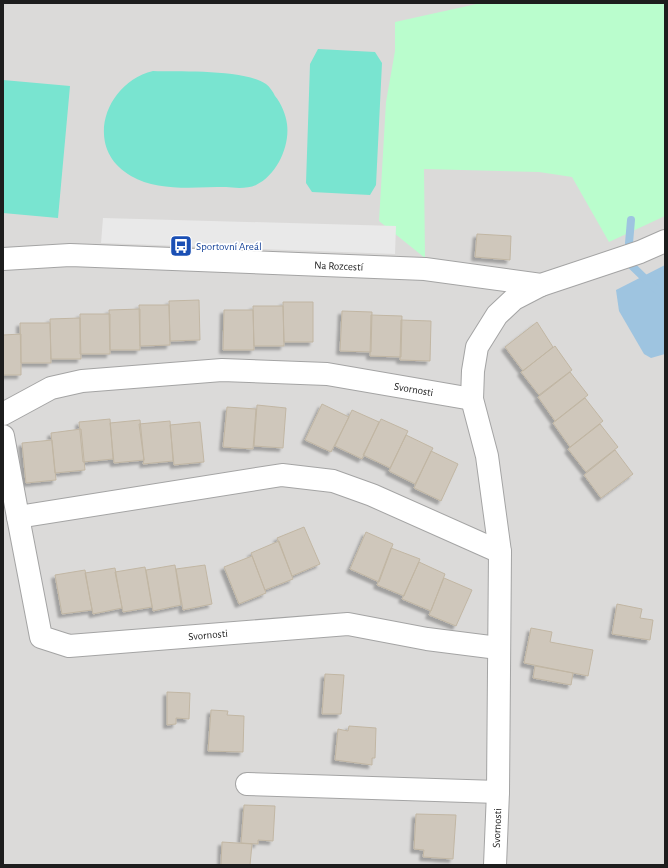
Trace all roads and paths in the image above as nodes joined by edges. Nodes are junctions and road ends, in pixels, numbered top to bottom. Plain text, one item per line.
1 (665, 240) edge
2 (3, 259) edge
3 (541, 285) junction
4 (472, 399) junction
5 (3, 414) edge
6 (3, 436) edge
7 (18, 517) junction
8 (500, 552) junction
9 (498, 648) junction
10 (248, 784) dead end
11 (498, 792) junction
12 (495, 865) edge

1 - 3 street, Na Rozcestí
2 - 3 street, Na Rozcestí
3 - 4 street, Svornosti
4 - 5 street, Svornosti
4 - 8 street, Svornosti
6 - 7 street, Svornosti
7 - 8 street
7 - 9 street, Svornosti
8 - 9 street, Svornosti
9 - 11 street, Svornosti
10 - 11 street, Svornosti
11 - 12 street, Svornosti

